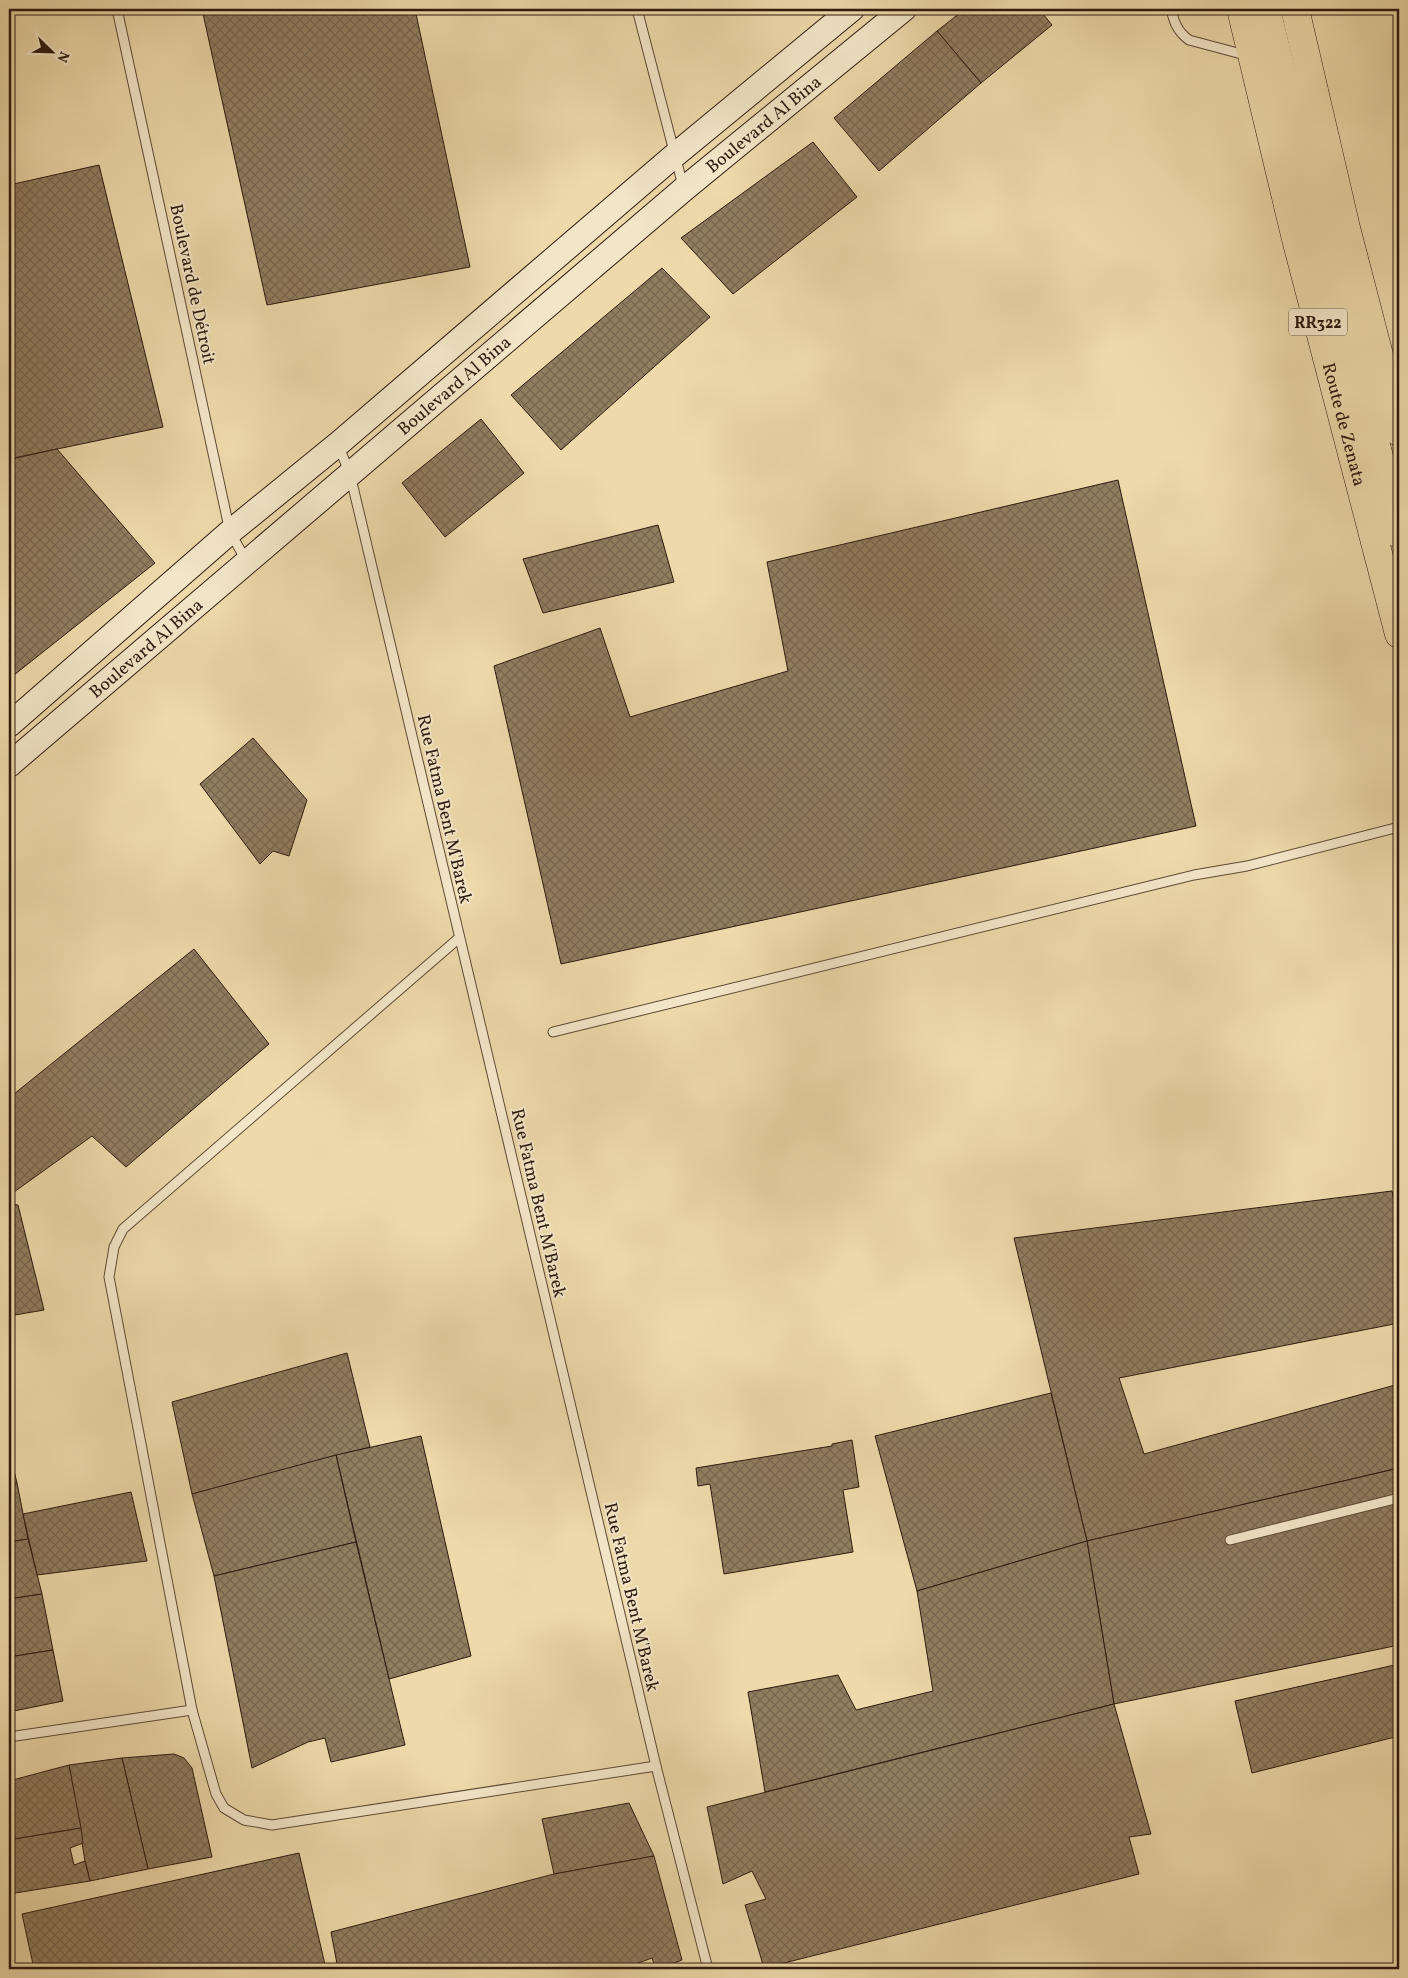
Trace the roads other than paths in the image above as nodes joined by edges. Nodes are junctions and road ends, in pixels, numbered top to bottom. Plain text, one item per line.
1 (117, 9) edge
2 (637, 9) edge
3 (852, 9) edge
4 (904, 9) edge
5 (1171, 9) edge
6 (1241, 9) edge
7 (1252, 9) edge
8 (1266, 9) edge
9 (1295, 9) edge
10 (1252, 57) junction
11 (675, 155) junction
12 (684, 189) junction
13 (1399, 432) edge
14 (338, 444) junction
15 (350, 474) junction
16 (230, 532) junction
17 (1399, 534) edge
18 (247, 562) junction
19 (1399, 599) edge
20 (1399, 634) edge
21 (9, 725) edge
22 (9, 765) edge
23 (1399, 827) edge
24 (459, 938) junction
25 (553, 1032) dead end
26 (1399, 1498) edge
27 (1230, 1540) dead end
28 (192, 1710) junction
29 (9, 1737) edge
30 (656, 1766) junction
31 (708, 1969) edge

1 - 16 lane, Boulevard de Détroit
2 - 11 lane
3 - 11 main road, Boulevard Al Bina
4 - 12 main road, Boulevard Al Bina
5 - 10 lane
6 - 10 main road, Route de Zenata / RR322
7 - 19 main road, Route de Zenata / RR322
8 - 17 main road, Route de Zenata / RR322
9 - 13 main road, RR322
10 - 20 main road, Route de Zenata / RR322
11 - 12 lane
11 - 14 main road, Boulevard Al Bina
12 - 15 main road, Boulevard Al Bina
14 - 15 lane, Rue Fatma Bent M'Barek
14 - 16 main road, Boulevard Al Bina
15 - 18 main road, Boulevard Al Bina
15 - 24 lane, Rue Fatma Bent M'Barek
16 - 18 lane, Boulevard de Détroit
16 - 21 main road, Boulevard Al Bina
18 - 22 main road, Boulevard Al Bina
23 - 25 lane
24 - 28 lane
24 - 30 lane, Rue Fatma Bent M'Barek
26 - 27 lane
28 - 29 lane
28 - 30 lane
30 - 31 lane, Rue Fatma Bent M'Barek

